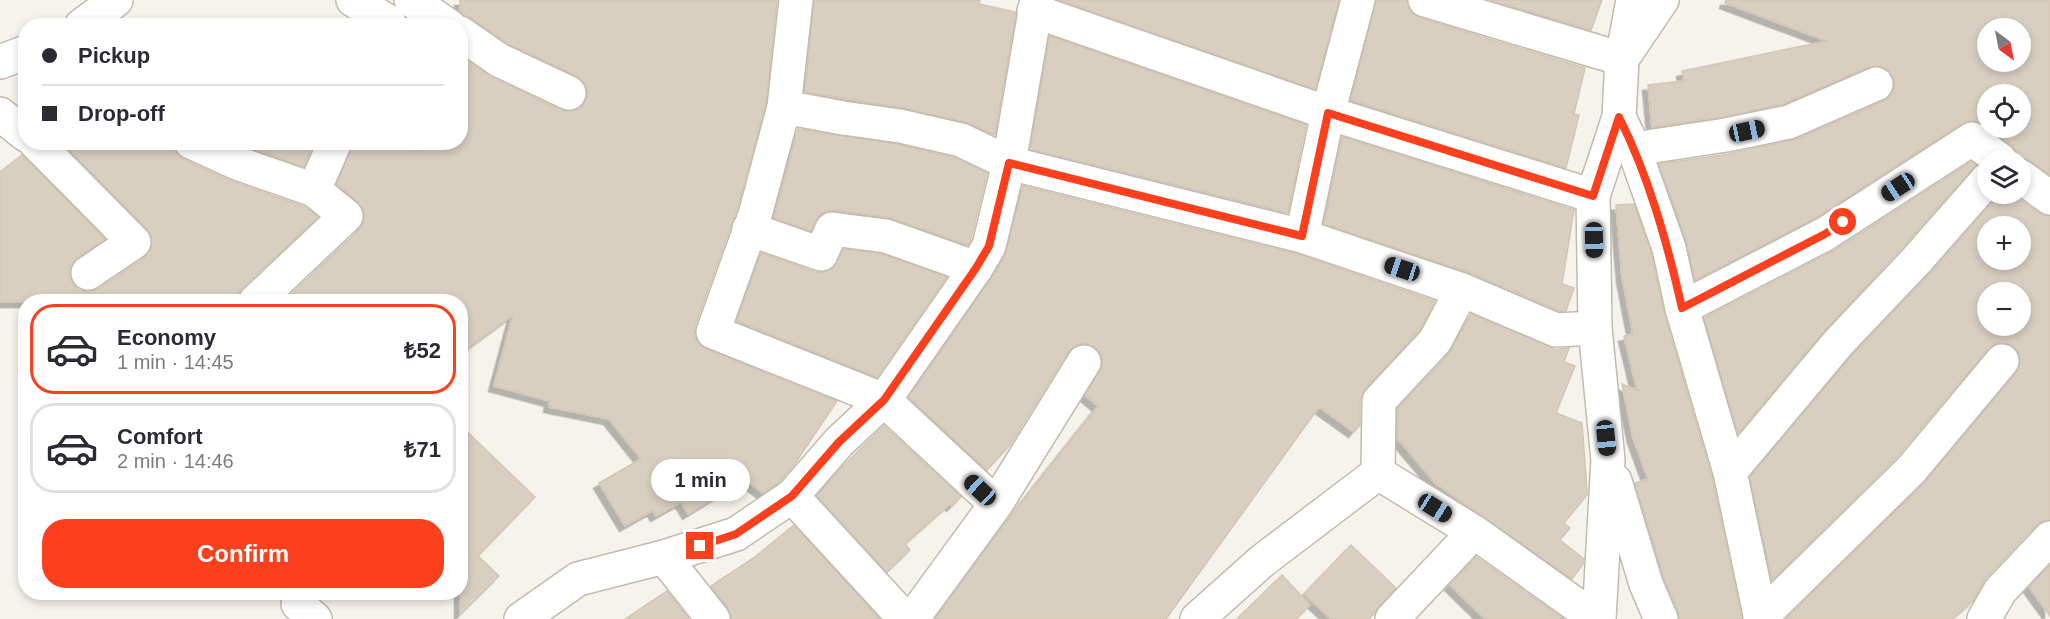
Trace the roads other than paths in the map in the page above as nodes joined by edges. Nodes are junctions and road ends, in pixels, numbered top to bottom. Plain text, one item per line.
1 (116, 0) edge
2 (353, 0) edge
3 (796, 0) edge
4 (1358, 0) edge
5 (1425, 0) edge
6 (1633, 0) edge
7 (1662, 0) edge
8 (1035, 5) edge
9 (397, 12) edge
10 (92, 18) edge
11 (419, 18) edge
12 (468, 38) edge
13 (18, 55) edge
14 (1622, 59) junction
15 (0, 62) edge
16 (1876, 84) dead end
17 (569, 93) dead end
18 (784, 107) junction
19 (1328, 113) junction
20 (0, 114) edge
21 (1619, 117) junction
22 (18, 129) edge
23 (1634, 148) junction
24 (43, 150) edge
25 (209, 150) edge
26 (332, 150) edge
27 (1987, 150) edge
28 (1009, 163) junction
29 (2031, 184) edge
30 (314, 190) junction
31 (1977, 192) edge
32 (1593, 196) junction
33 (2050, 198) edge
34 (749, 229) junction
35 (1302, 236) junction
36 (976, 268) junction
37 (88, 273) dead end
38 (1462, 290) junction
39 (263, 294) edge
40 (1682, 308) junction
41 (1595, 328) junction
42 (2002, 361) dead end
43 (1084, 362) dead end
44 (884, 400) junction
45 (1608, 460) junction
46 (1378, 472) junction
47 (1730, 472) junction
48 (792, 496) junction
49 (996, 504) junction
50 (1474, 532) junction
51 (2050, 538) edge
52 (664, 557) junction
53 (2007, 605) edge
54 (521, 619) edge
55 (713, 619) edge
56 (905, 619) edge
57 (912, 619) edge
58 (1197, 619) edge
59 (1392, 619) edge
60 (1598, 619) edge
61 (1660, 619) edge
62 (1761, 619) edge
63 (1984, 619) edge

1 - 10 street
2 - 9 street
3 - 18 street
4 - 19 street
5 - 14 street
6 - 14 street
7 - 14 street
8 - 19 street
8 - 28 street
9 - 11 street
12 - 17 street
13 - 15 street
14 - 21 street
16 - 23 street
18 - 28 street
18 - 34 street
19 - 32 street
19 - 35 street
20 - 22 street
21 - 23 street
21 - 32 street
23 - 40 street
24 - 37 street
25 - 30 street
26 - 30 street
27 - 40 street
28 - 35 street
28 - 36 street
29 - 33 street
30 - 39 street
31 - 47 street
32 - 41 street
34 - 36 street
34 - 44 street
35 - 38 street
36 - 44 street
38 - 41 street
38 - 46 street
40 - 47 street
41 - 45 street
42 - 62 street
43 - 49 street
44 - 48 street
44 - 49 street
45 - 60 street
45 - 61 street
46 - 50 street
46 - 58 street
47 - 62 street
48 - 52 street
48 - 56 street
49 - 57 street
50 - 59 street
50 - 60 street
51 - 53 street
52 - 54 street
52 - 55 street
53 - 63 street

